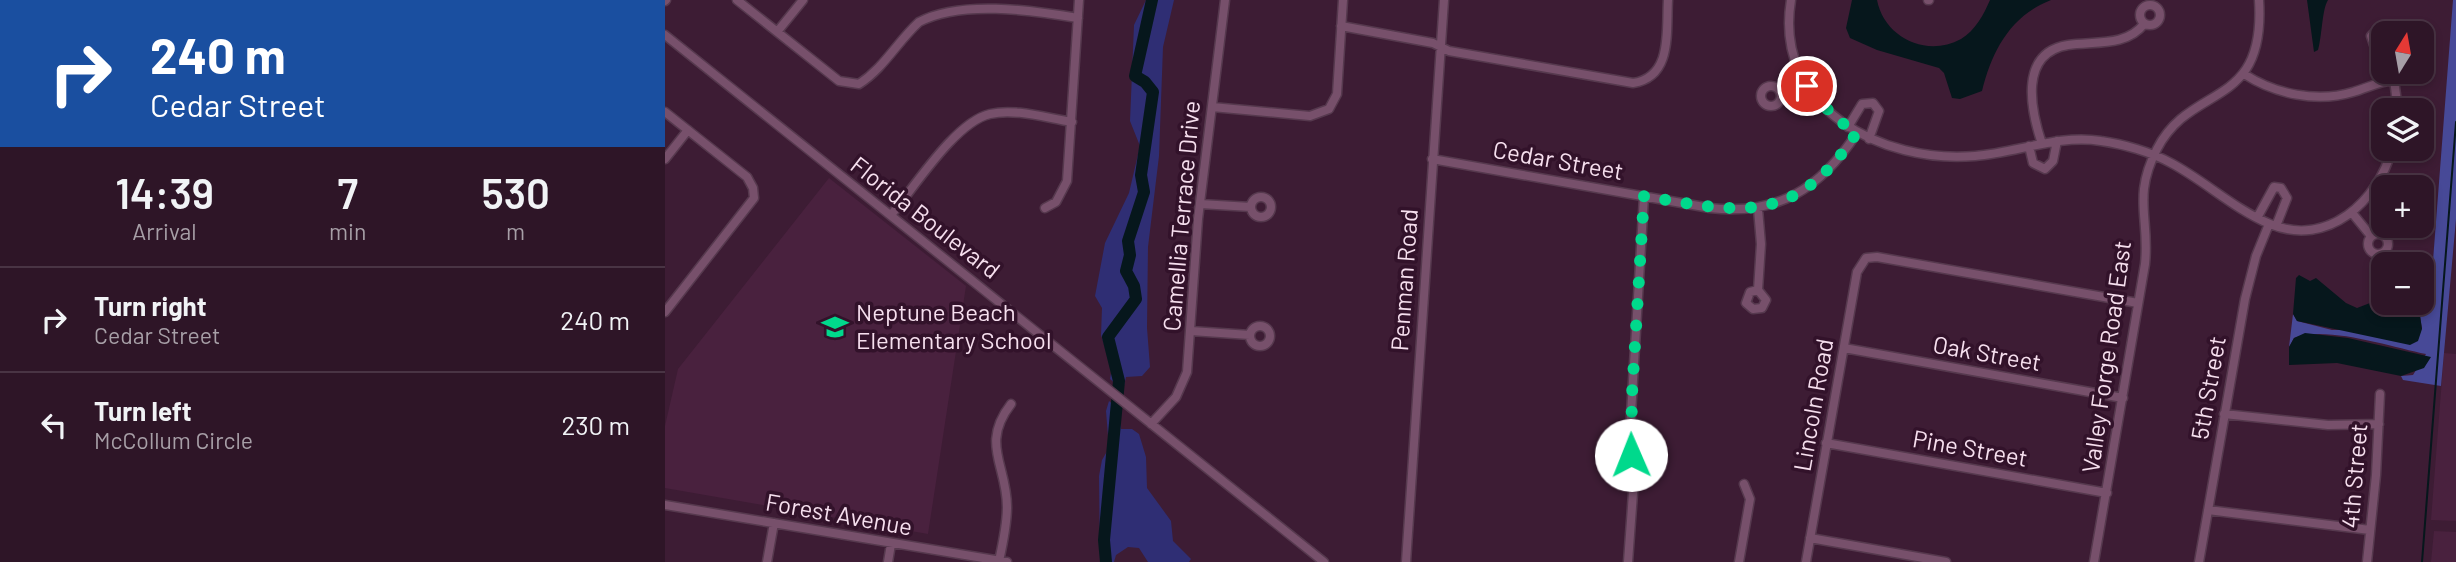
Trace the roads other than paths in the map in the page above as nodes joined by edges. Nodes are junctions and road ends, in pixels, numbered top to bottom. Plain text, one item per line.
1 (737, 0) edge
2 (803, 0) edge
3 (1079, 0) edge
4 (1225, 0) edge
5 (1343, 0) edge
6 (1444, 0) edge
7 (1668, 0) edge
8 (1791, 0) edge
9 (2259, 0) edge
10 (1078, 18) junction
11 (2144, 24) dead end
12 (1341, 26) junction
13 (776, 32) junction
14 (665, 35) edge
15 (1440, 48) junction
16 (2244, 74) junction
17 (1804, 79) junction
18 (2374, 84) edge
19 (1780, 92) dead end
20 (1212, 107) junction
21 (665, 112) edge
22 (1072, 122) junction
23 (1848, 127) junction
24 (688, 130) junction
25 (1857, 132) junction
26 (1869, 139) junction
27 (2057, 141) junction
28 (2042, 144) junction
29 (2029, 146) junction
30 (2153, 157) junction
31 (665, 159) edge
32 (1432, 159) junction
33 (2387, 161) edge
34 (1644, 196) junction
35 (1199, 204) junction
36 (1251, 207) dead end
37 (1045, 208) dead end
38 (1758, 209) junction
39 (2353, 214) junction
40 (891, 215) junction
41 (2257, 218) junction
42 (2273, 225) junction
43 (2371, 236) dead end
44 (1758, 290) dead end
45 (2137, 303) junction
46 (665, 312) edge
47 (1191, 331) junction
48 (1250, 335) dead end
49 (1844, 348) junction
50 (2380, 394) dead end
51 (2123, 398) junction
52 (1011, 404) dead end
53 (2224, 414) junction
54 (1151, 424) junction
55 (2379, 424) junction
56 (1826, 443) junction
57 (1744, 484) dead end
58 (2107, 493) junction
59 (665, 505) edge
60 (2208, 510) junction
61 (774, 523) junction
62 (2370, 530) junction
63 (1809, 538) junction
64 (891, 544) junction
65 (1003, 561) edge
66 (767, 562) edge
67 (888, 562) edge
68 (1324, 562) edge
69 (1406, 562) edge
70 (1628, 562) edge
71 (1739, 562) edge
72 (1805, 562) edge
73 (1946, 562) edge
74 (2094, 562) edge
75 (2199, 562) edge
76 (2367, 562) edge

1 - 13 street
2 - 13 street
3 - 10 street
4 - 20 street, Camellia Terrace Drive
5 - 12 street
6 - 15 street, Penman Road
7 - 15 street
8 - 17 street
9 - 16 street
10 - 13 street
10 - 22 street
11 - 28 street
12 - 15 street
12 - 20 street
14 - 40 street, Florida Boulevard
15 - 32 street, Penman Road
16 - 18 street
16 - 30 street, Valley Forge Road East
17 - 19 street
17 - 23 street
20 - 35 street, Camellia Terrace Drive
21 - 24 street
22 - 37 street
22 - 40 street
23 - 25 street
23 - 26 street
24 - 31 street
24 - 46 street
25 - 26 street
25 - 38 street, Cedar Street
26 - 29 street
27 - 28 street
27 - 29 street
27 - 30 street
28 - 29 street
30 - 41 street
30 - 45 street, Valley Forge Road East
32 - 34 street, Cedar Street
32 - 69 street, Penman Road
33 - 39 street
34 - 38 street, Cedar Street
34 - 70 street
35 - 36 street
35 - 47 street, Camellia Terrace Drive
38 - 44 street
39 - 42 street
39 - 43 street
40 - 54 street, Florida Boulevard
41 - 42 street
41 - 42 street, 5th Street
42 - 53 street, 5th Street
45 - 49 street, Lincoln Road
45 - 51 street, Valley Forge Road East
47 - 48 street
47 - 54 street, Camellia Terrace Drive
49 - 51 street, Oak Street
49 - 56 street, Lincoln Road
50 - 55 street, 4th Street
51 - 58 street, Valley Forge Road East
52 - 65 street
53 - 55 street
53 - 60 street, 5th Street
54 - 68 street, Florida Boulevard
55 - 62 street, 4th Street
56 - 58 street, Pine Street
56 - 63 street, Lincoln Road
57 - 71 street
58 - 74 street, Valley Forge Road East
59 - 61 street, Forest Avenue
60 - 62 street
60 - 75 street, 5th Street
61 - 64 street, Forest Avenue
61 - 66 street
62 - 76 street, 4th Street
63 - 72 street, Lincoln Road
63 - 73 street
64 - 65 street, Forest Avenue
64 - 67 street

